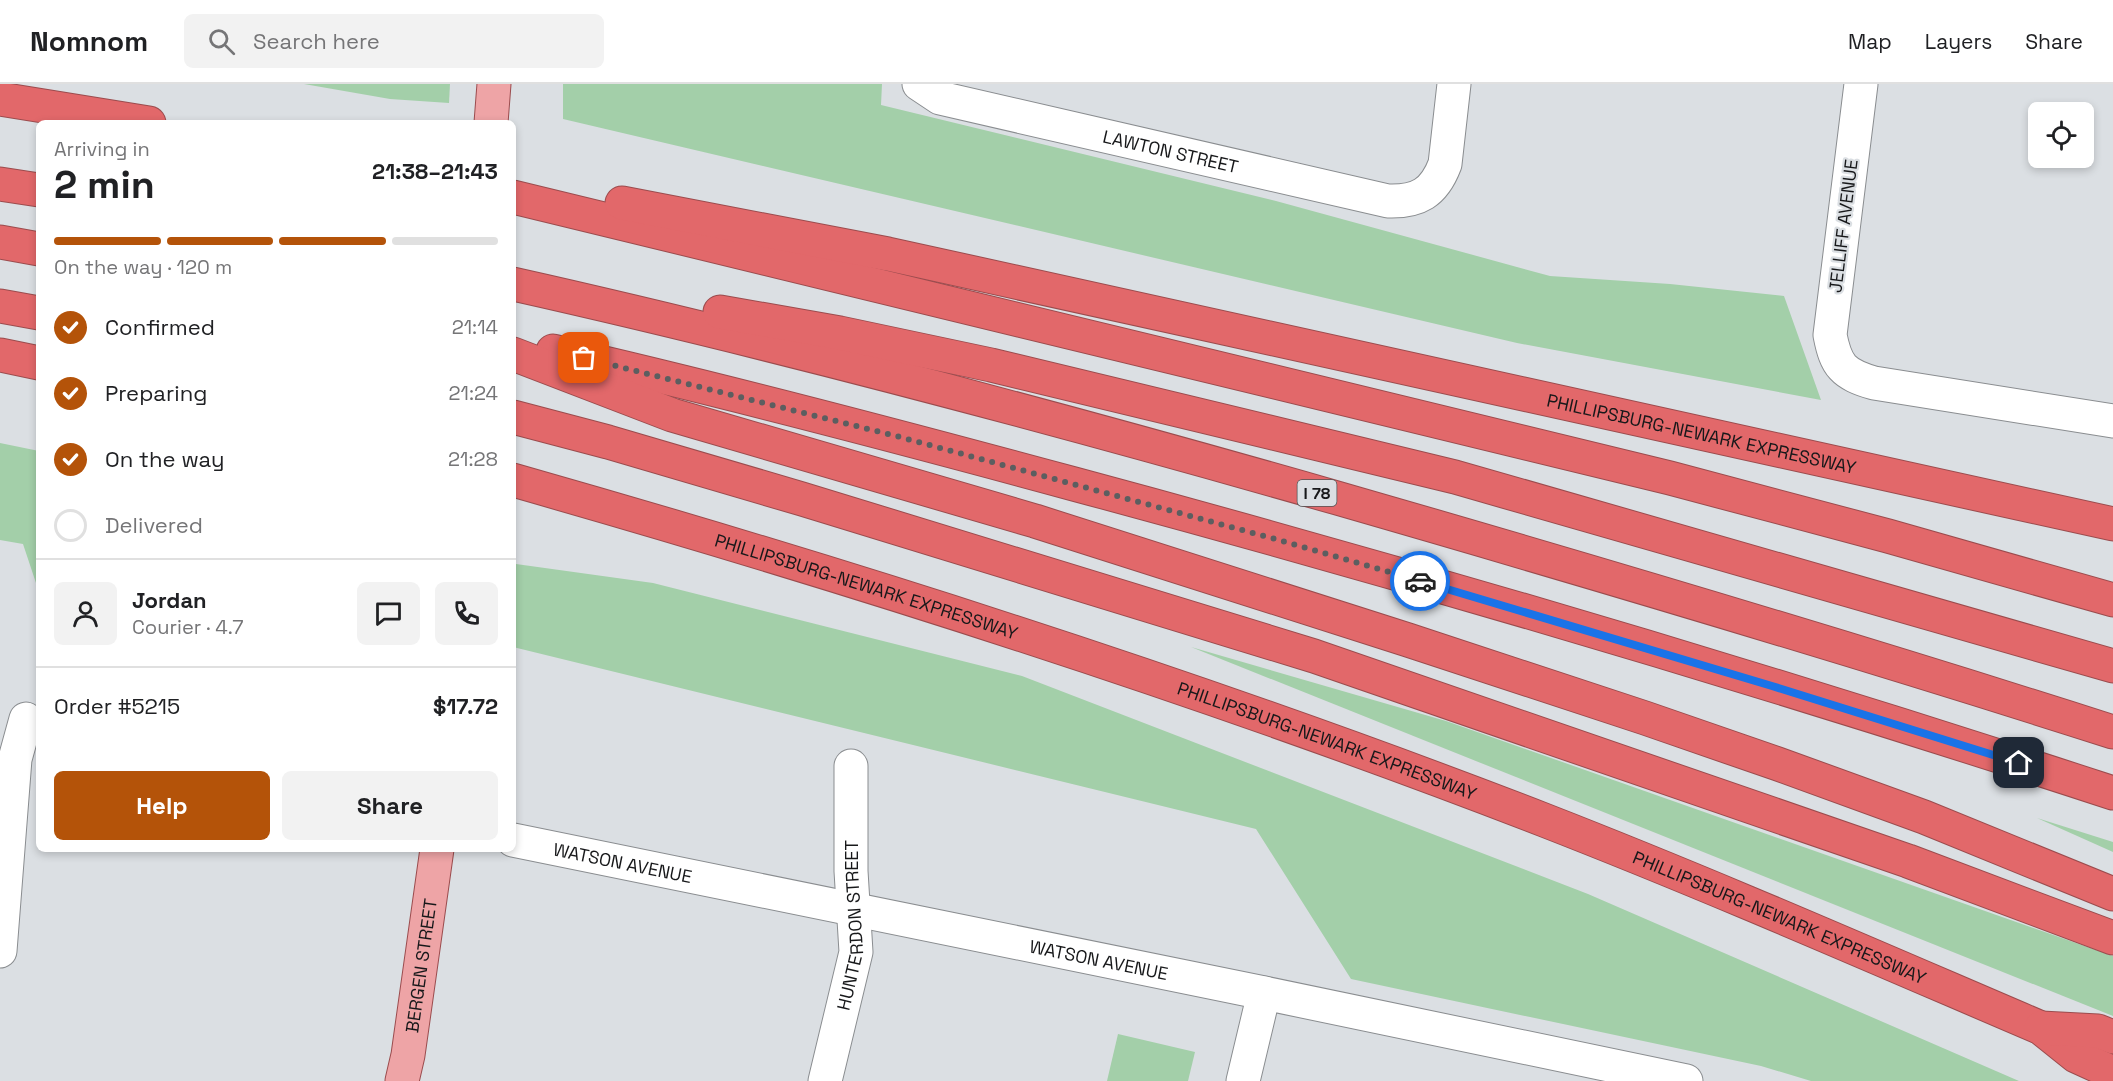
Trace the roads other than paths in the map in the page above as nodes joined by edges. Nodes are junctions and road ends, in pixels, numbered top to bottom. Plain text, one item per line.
1 (920, 84) edge
2 (1454, 84) edge
3 (1861, 84) edge
4 (494, 87) edge
5 (0, 99) edge
6 (130, 120) edge
7 (492, 120) edge
8 (0, 184) edge
9 (516, 186) edge
10 (36, 190) edge
11 (516, 198) edge
12 (0, 242) edge
13 (36, 248) edge
14 (516, 278) edge
15 (516, 285) edge
16 (0, 306) edge
17 (36, 312) edge
18 (516, 343) edge
19 (0, 355) edge
20 (516, 355) edge
21 (36, 362) edge
22 (516, 418) edge
23 (2113, 421) edge
24 (516, 481) edge
25 (2113, 524) edge
26 (2113, 600) edge
27 (2113, 666) edge
28 (22, 718) edge
29 (2113, 732) edge
30 (851, 766) dead end
31 (2113, 793) edge
32 (516, 841) edge
33 (437, 852) edge
34 (2113, 894) edge
35 (853, 908) junction
36 (2113, 938) edge
37 (0, 951) edge
38 (1264, 993) junction
39 (2041, 1028) junction
40 (2113, 1037) edge
41 (2113, 1073) edge
42 (1669, 1079) edge
43 (402, 1081) edge
44 (825, 1081) edge
45 (1243, 1081) edge

1 - 2 street, LAWTON STREET
3 - 23 street, JELLIFF AVENUE
4 - 7 main road
5 - 6 highway
8 - 10 highway
9 - 25 highway, PHILLIPSBURG-NEWARK EXPRESSWAY
11 - 26 highway
12 - 13 highway
14 - 27 highway
15 - 29 highway, I 78
16 - 17 highway
18 - 31 highway
19 - 21 highway
20 - 34 highway
22 - 36 highway
24 - 39 highway, PHILLIPSBURG-NEWARK EXPRESSWAY
28 - 37 street
30 - 35 street, HUNTERDON STREET
32 - 35 street, WATSON AVENUE
33 - 43 main road, BERGEN STREET
35 - 38 street, WATSON AVENUE
35 - 44 street, HUNTERDON STREET
38 - 42 street, WATSON AVENUE
38 - 45 street
39 - 40 highway
39 - 41 highway, PHILLIPSBURG-NEWARK EXPRESSWAY

